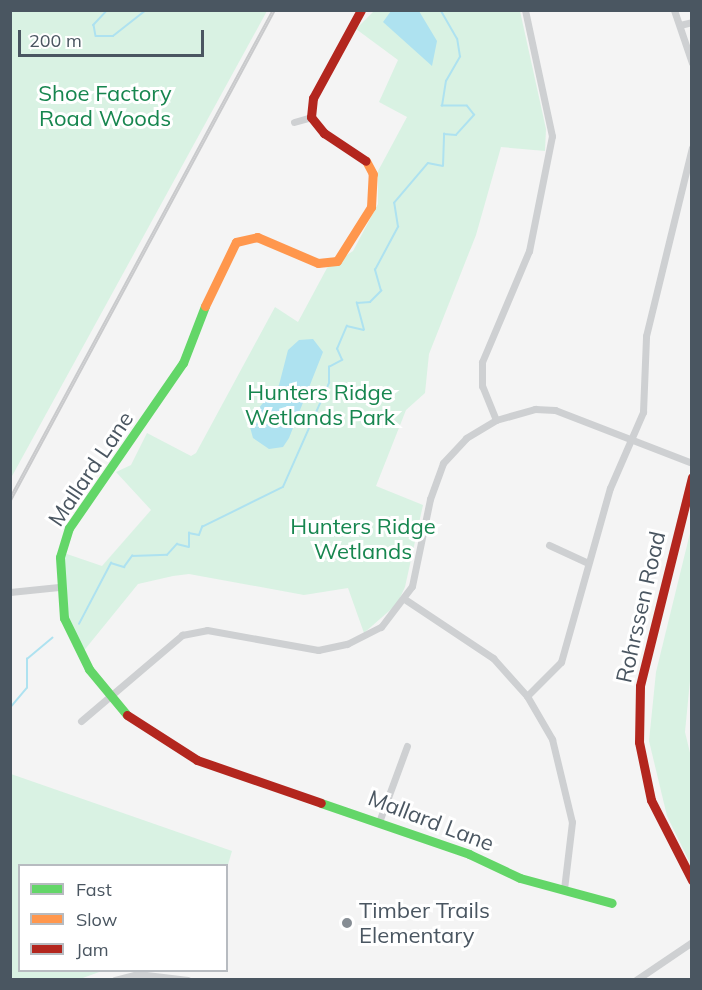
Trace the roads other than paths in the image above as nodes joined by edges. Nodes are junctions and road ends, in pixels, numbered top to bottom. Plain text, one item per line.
1 (361, 10) edge
2 (525, 10) edge
3 (674, 10) edge
4 (692, 22) edge
5 (680, 25) junction
6 (692, 63) edge
7 (311, 117) junction
8 (294, 122) dead end
9 (692, 148) edge
10 (496, 420) junction
11 (632, 443) junction
12 (692, 463) edge
13 (692, 477) edge
14 (549, 545) dead end
15 (588, 563) junction
16 (59, 586) junction
17 (10, 592) edge
18 (406, 600) junction
19 (109, 694) junction
20 (527, 696) junction
21 (81, 721) dead end
22 (407, 746) dead end
23 (379, 822) junction
24 (692, 880) edge
25 (564, 889) junction
26 (612, 903) dead end
27 (692, 942) edge
28 (115, 980) edge
29 (188, 980) edge
30 (636, 980) edge

1 - 7 street
2 - 10 street
3 - 5 street
4 - 5 street
5 - 6 street
7 - 8 street
7 - 16 street, Mallard Lane
9 - 11 street
10 - 11 street
10 - 18 street
11 - 12 street
11 - 15 street
13 - 24 street, Rohrssen Road
14 - 15 street
15 - 20 street
16 - 17 street
16 - 19 street, Mallard Lane
18 - 19 street
18 - 20 street
19 - 21 street
19 - 23 street, Mallard Lane
20 - 25 street
22 - 23 street
23 - 25 street, Mallard Lane
25 - 26 street, Mallard Lane
27 - 30 street
28 - 29 street

